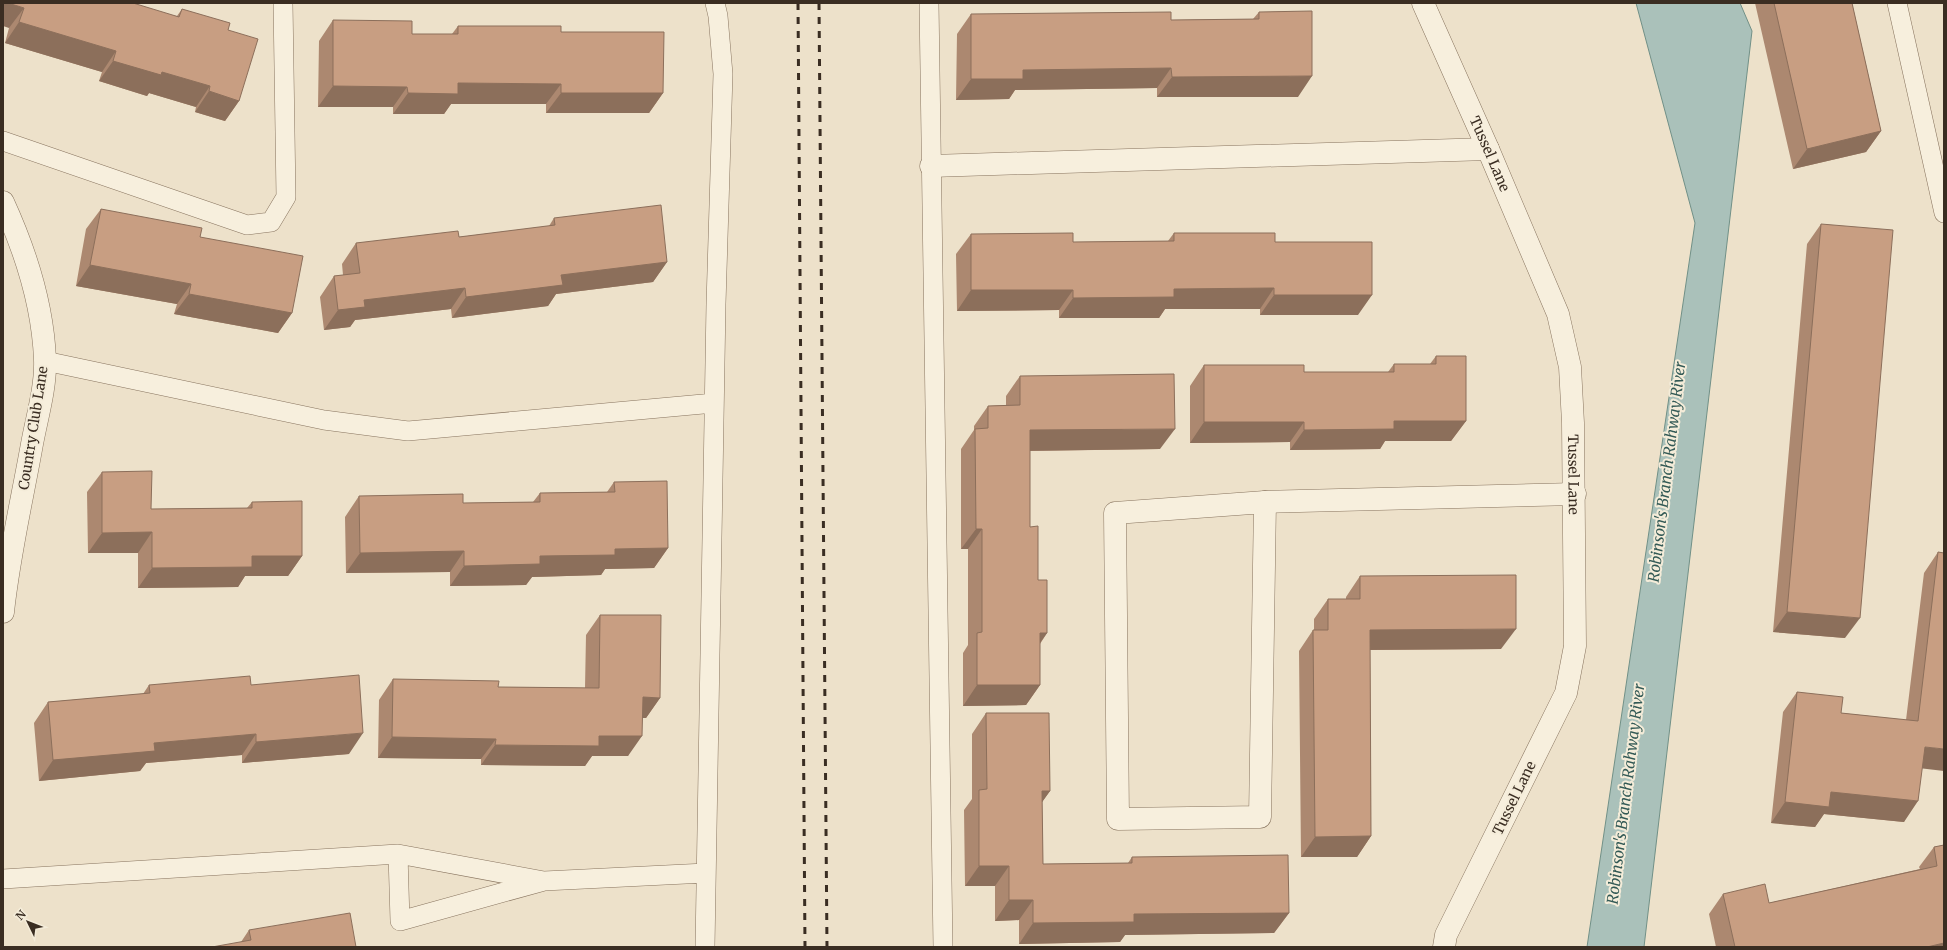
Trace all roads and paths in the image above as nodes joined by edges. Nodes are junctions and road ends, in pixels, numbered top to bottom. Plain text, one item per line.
1 (283, 3) edge
2 (715, 3) edge
3 (929, 3) edge
4 (1423, 3) edge
5 (1897, 3) edge
6 (3, 141) edge
7 (1488, 148) junction
8 (931, 166) junction
9 (3, 202) edge
10 (1944, 214) edge
11 (45, 362) junction
12 (714, 403) junction
13 (1575, 494) junction
14 (1265, 502) junction
15 (5, 579) edge
16 (3, 612) edge
17 (398, 854) junction
18 (706, 873) junction
19 (3, 879) edge
20 (544, 881) junction
21 (705, 947) edge
22 (943, 947) edge
23 (1444, 947) edge

1 - 6 lane
2 - 12 lane
3 - 8 lane
4 - 7 street, Tussel Lane
5 - 10 lane
7 - 8 street
7 - 13 street, Tussel Lane
8 - 22 lane
9 - 11 street, Country Club Lane
11 - 12 lane
11 - 15 street, Country Club Lane
12 - 18 lane
13 - 14 street
13 - 23 street, Tussel Lane
14 - 14 street
15 - 16 street, Country Club Lane
17 - 19 lane
17 - 20 lane
17 - 20 lane
18 - 20 lane
18 - 21 lane

